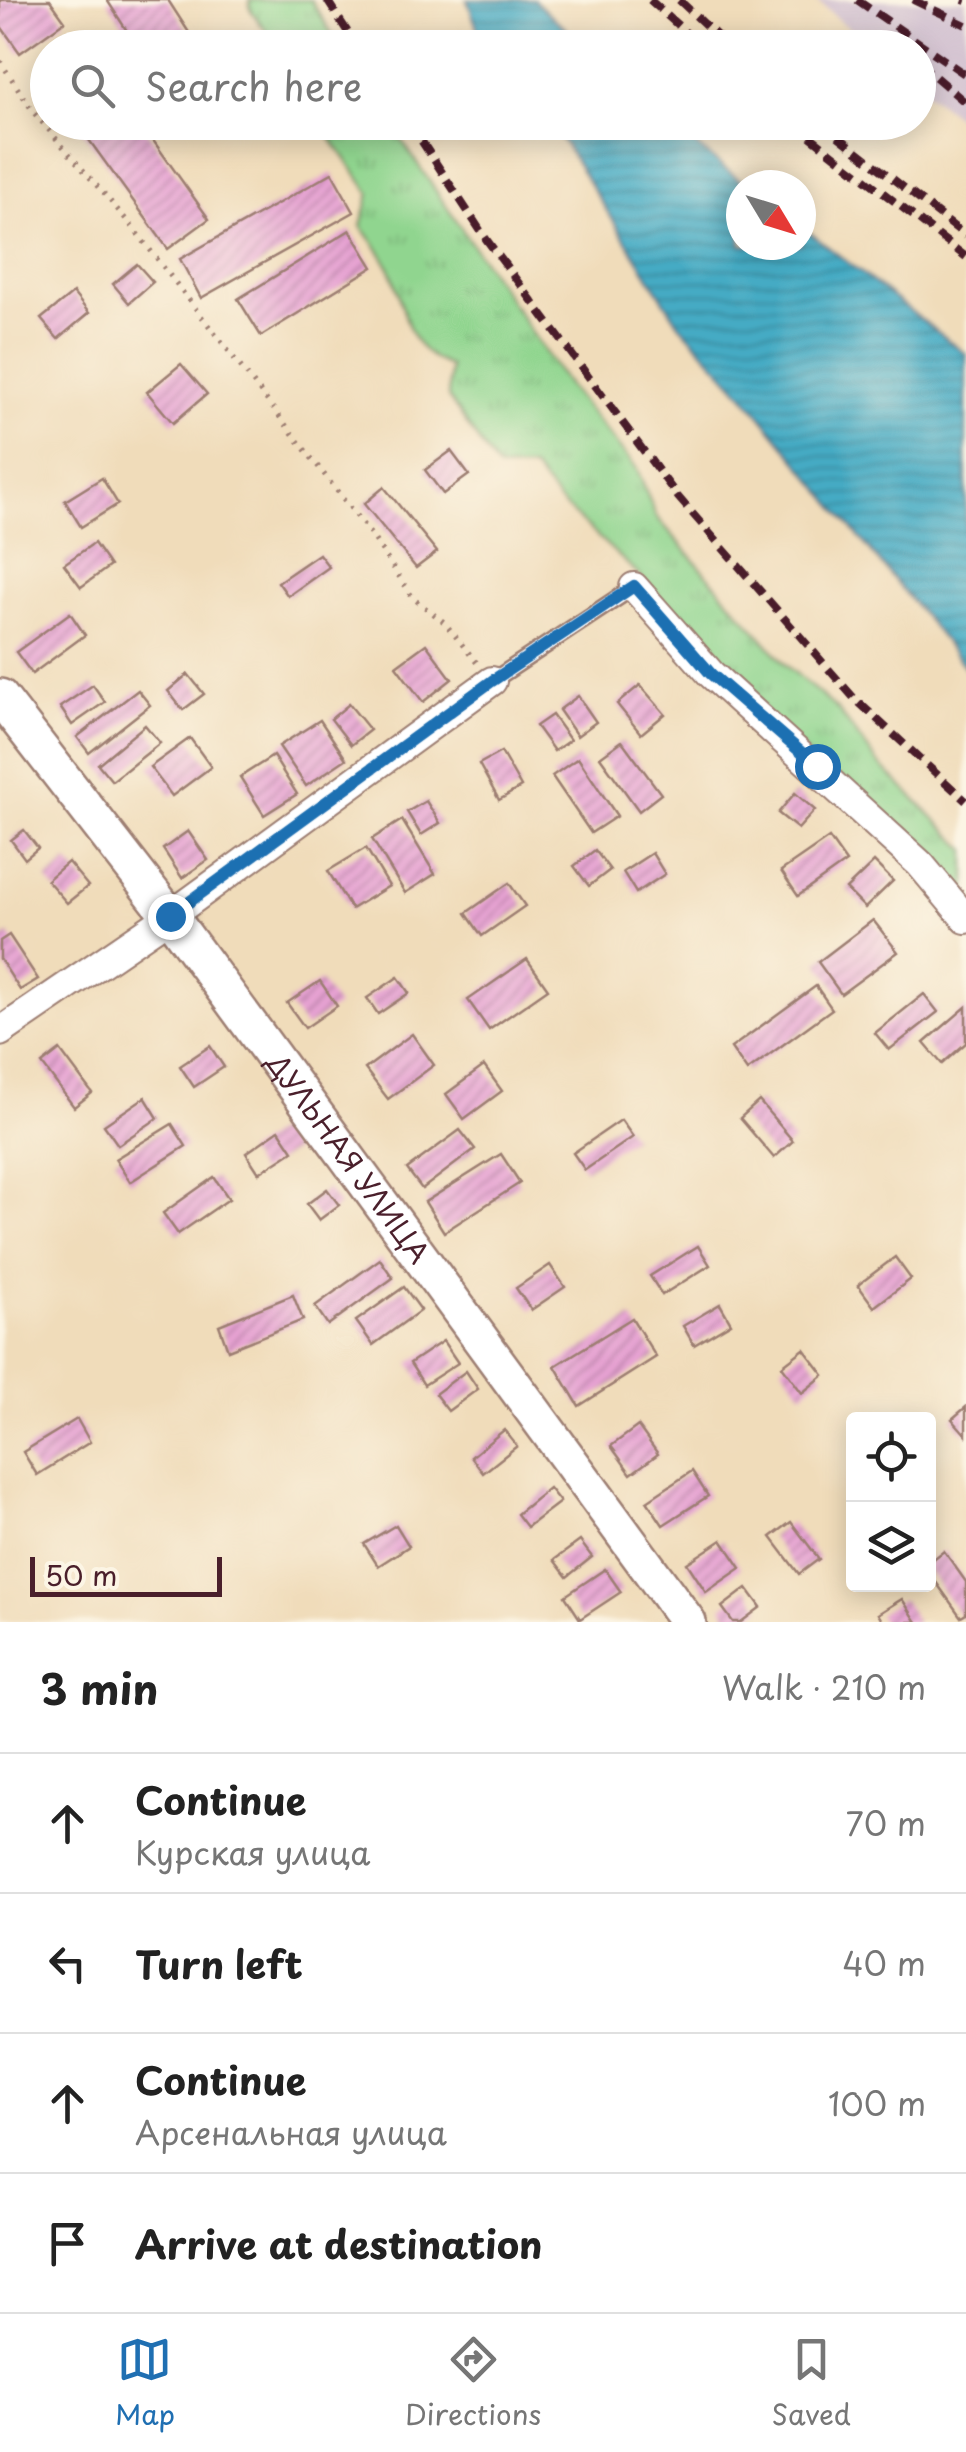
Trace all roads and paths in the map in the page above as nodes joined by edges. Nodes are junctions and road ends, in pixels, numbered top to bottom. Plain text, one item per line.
1 (0, 61) edge
2 (30, 107) edge
3 (57, 140) edge
4 (634, 586) joint
5 (492, 681) junction
6 (0, 697) edge
7 (170, 916) junction
8 (966, 919) edge
9 (0, 1032) edge
10 (688, 1622) edge

1 - 2 path
3 - 5 path
4 - 5 lane
4 - 8 street
5 - 7 street
6 - 7 street, ДУЛЬНАЯ УЛИЦА
7 - 9 street
7 - 10 street, ДУЛЬНАЯ УЛИЦА

